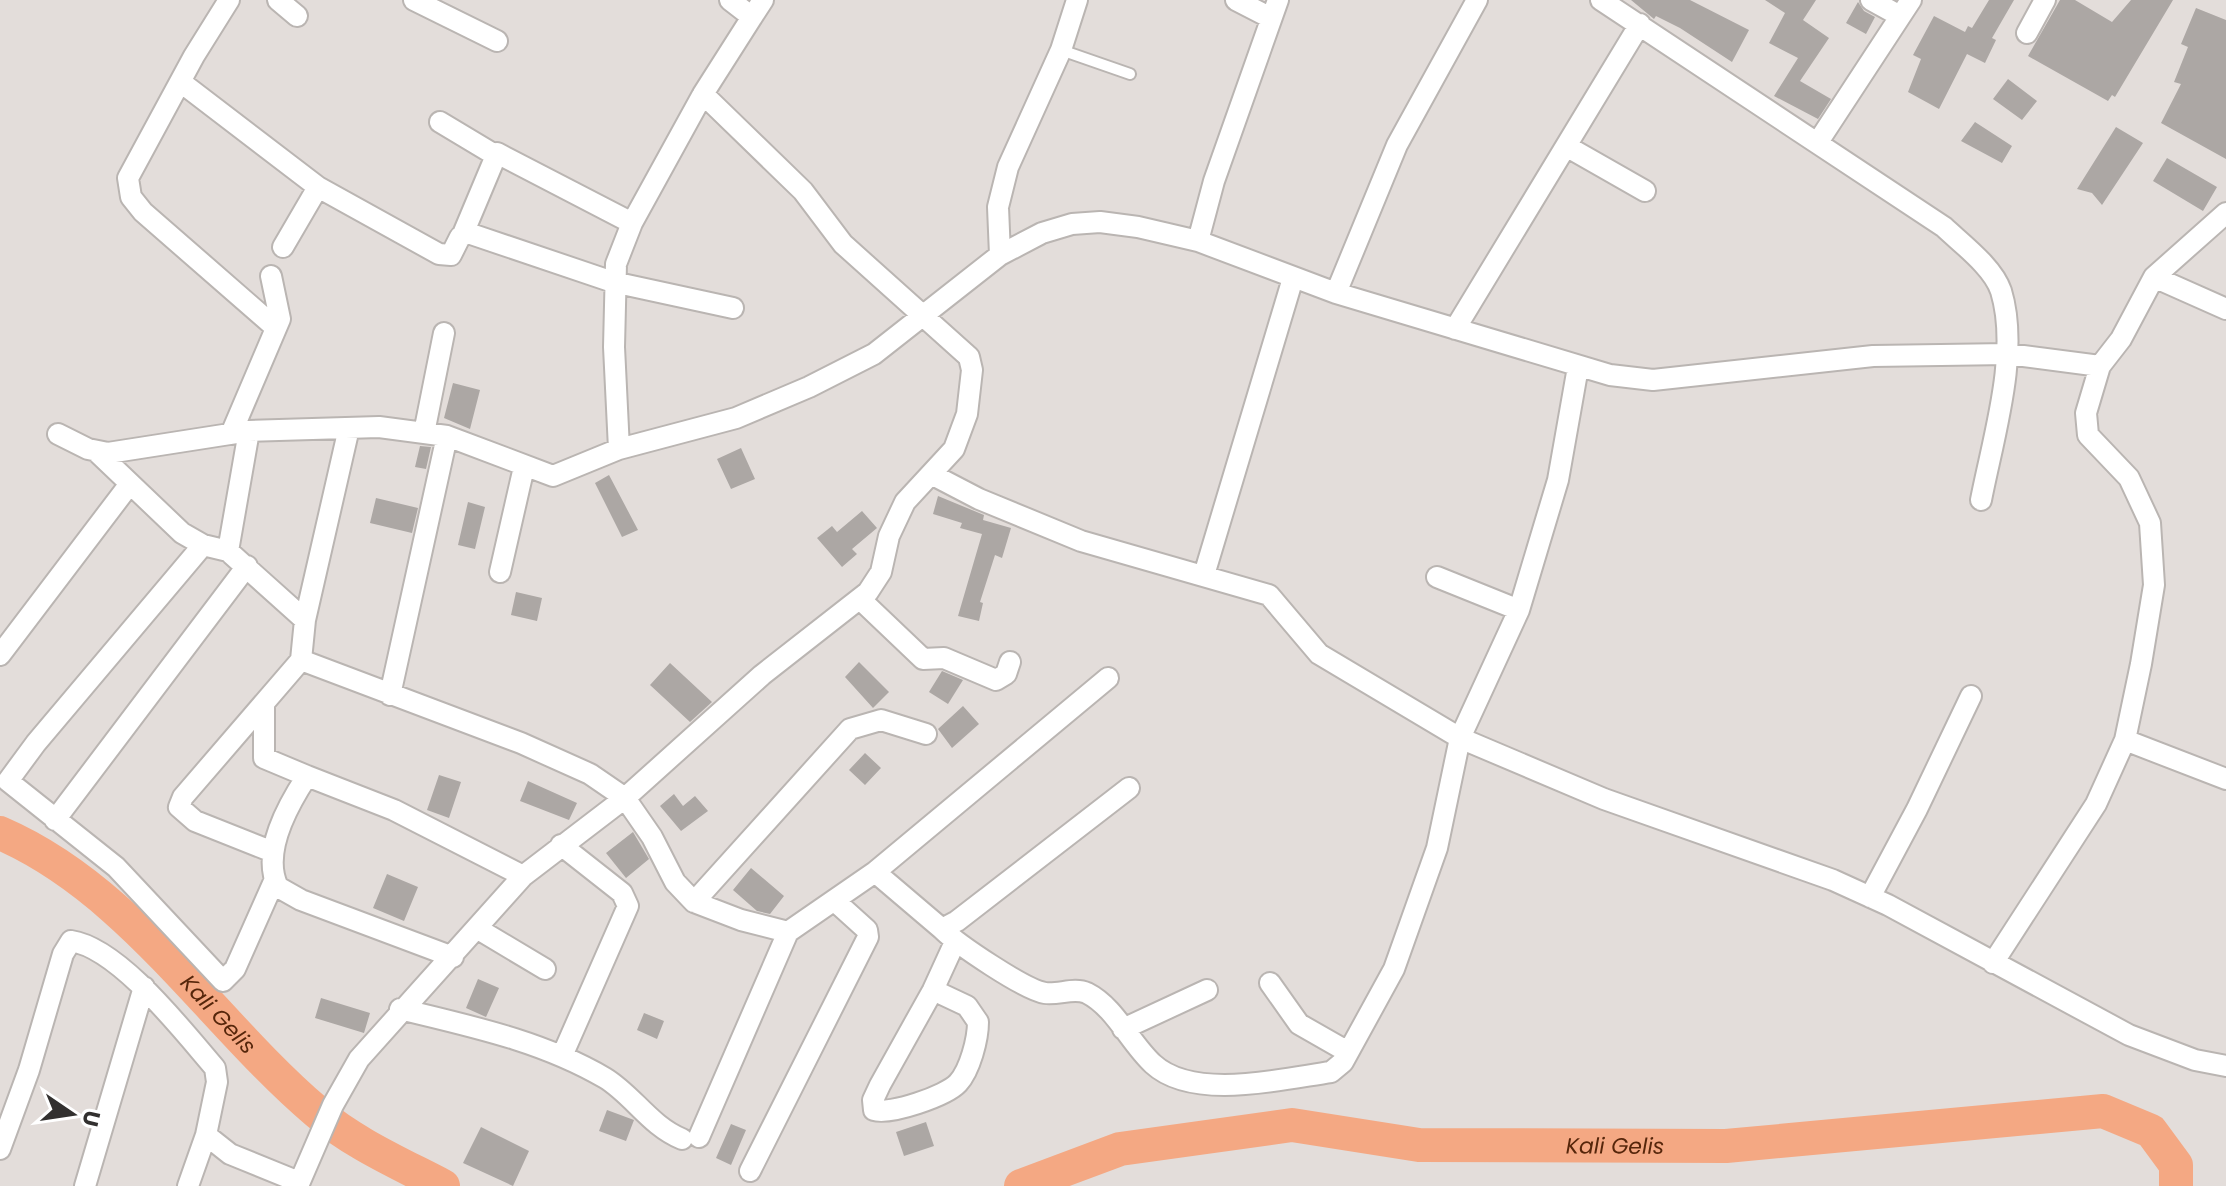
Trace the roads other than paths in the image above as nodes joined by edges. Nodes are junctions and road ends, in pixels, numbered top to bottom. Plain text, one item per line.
1 (229, 0) edge
2 (278, 0) edge
3 (414, 0) edge
4 (730, 0) edge
5 (1077, 0) edge
6 (1236, 0) edge
7 (1477, 0) edge
8 (1601, 0) edge
9 (1871, 0) edge
10 (2045, 0) edge
11 (758, 8) edge
12 (1905, 8) edge
13 (1275, 9) edge
14 (297, 16) dead end
15 (1640, 24) junction
16 (2027, 33) dead end
17 (497, 41) dead end
18 (1061, 50) junction
19 (1130, 74) dead end
20 (182, 83) junction
21 (703, 94) junction
22 (440, 122) dead end
23 (1818, 142) junction
24 (1566, 146) junction
25 (495, 155) junction
26 (318, 187) junction
27 (1645, 191) dead end
28 (2226, 213) edge
29 (632, 223) junction
30 (463, 234) junction
31 (1198, 241) junction
32 (283, 247) dead end
33 (1000, 255) junction
34 (271, 276) dead end
35 (2154, 277) junction
36 (1293, 278) junction
37 (613, 282) junction
38 (1336, 293) junction
39 (733, 308) dead end
40 (2226, 309) edge
41 (925, 317) junction
42 (276, 328) junction
43 (1455, 329) junction
44 (444, 333) dead end
45 (2008, 354) junction
46 (2100, 366) junction
47 (1578, 367) junction
48 (349, 428) junction
49 (240, 432) junction
50 (424, 433) junction
51 (58, 434) dead end
52 (447, 436) junction
53 (619, 449) junction
54 (96, 451) junction
55 (524, 467) junction
56 (931, 474) junction
57 (129, 485) junction
58 (1981, 500) dead end
59 (203, 545) junction
60 (228, 551) junction
61 (247, 566) junction
62 (500, 572) dead end
63 (1204, 575) junction
64 (1437, 577) dead end
65 (860, 599) junction
66 (1519, 610) junction
67 (305, 620) junction
68 (0, 655) edge
69 (301, 660) junction
70 (1010, 662) dead end
71 (1108, 678) dead end
72 (390, 695) junction
73 (1971, 696) dead end
74 (264, 706) junction
75 (926, 734) dead end
76 (1460, 738) junction
77 (2125, 740) junction
78 (307, 776) junction
79 (4, 779) edge
80 (2226, 779) edge
81 (1129, 788) dead end
82 (625, 798) junction
83 (55, 820) junction
84 (561, 845) junction
85 (273, 852) junction
86 (875, 872) junction
87 (523, 876) junction
88 (275, 879) junction
89 (1870, 897) junction
90 (694, 902) junction
91 (836, 902) junction
92 (478, 929) junction
93 (788, 932) junction
94 (948, 936) junction
95 (453, 957) junction
96 (1993, 963) junction
97 (545, 969) dead end
98 (1270, 983) dead end
99 (144, 987) junction
100 (933, 990) junction
101 (1207, 990) dead end
102 (400, 1009) junction
103 (1123, 1029) junction
104 (1348, 1052) junction
105 (562, 1056) junction
106 (2226, 1066) edge
107 (10, 1095) edge
108 (206, 1135) junction
109 (0, 1149) edge
110 (750, 1171) dead end
111 (298, 1184) edge
112 (85, 1186) edge
113 (188, 1186) edge

1 - 20 street
2 - 14 street
3 - 17 street
4 - 11 street
5 - 18 street
6 - 13 street
7 - 38 street
8 - 15 street
9 - 12 street
10 - 16 street
11 - 21 street
12 - 23 street
13 - 31 street
15 - 23 street
15 - 24 street
18 - 19 lane
18 - 33 street
20 - 26 street
20 - 42 street
21 - 29 street
21 - 41 street
22 - 25 street
23 - 45 street
24 - 27 street
24 - 43 street
25 - 29 street
25 - 30 street
26 - 30 street
26 - 32 street
28 - 35 street
29 - 37 street
30 - 37 street
31 - 33 street
31 - 36 street
33 - 41 street
34 - 42 street
35 - 40 street
35 - 46 street
36 - 38 street
36 - 63 street
37 - 39 street
37 - 53 street
38 - 43 street
41 - 53 street
41 - 56 street
42 - 49 street
43 - 47 street
44 - 50 street
45 - 46 street
45 - 47 street
45 - 58 street
46 - 77 street
47 - 66 street
48 - 49 street
48 - 50 street
48 - 67 street
49 - 54 street
49 - 60 street
50 - 52 street
51 - 54 street
52 - 55 street
52 - 72 street
53 - 55 street
54 - 57 street
55 - 62 street
56 - 63 street
56 - 65 street
57 - 59 street
57 - 68 street
59 - 60 street
59 - 79 street
60 - 61 street
61 - 67 street
61 - 83 street
63 - 76 street
64 - 66 street
65 - 70 street
65 - 82 street
66 - 76 street
67 - 69 street
69 - 72 street
69 - 74 street
71 - 86 street
72 - 82 street
73 - 89 street
74 - 78 street
74 - 85 street
75 - 90 street
76 - 89 street
76 - 104 street
77 - 80 street
77 - 96 street
78 - 85 street
78 - 87 street
79 - 83 street
81 - 94 street
82 - 84 street
82 - 90 street
83 - 88 street
84 - 87 street
84 - 105 street
85 - 88 street
86 - 91 street
86 - 94 street
87 - 92 street
88 - 95 street
89 - 96 street
90 - 93 street
91 - 93 street
91 - 110 street
92 - 95 street
92 - 97 street
93 - 105 street
94 - 100 street
94 - 103 street
95 - 102 street
96 - 106 street
98 - 104 street
99 - 107 street
99 - 108 street
99 - 112 street
100 - 100 street
101 - 103 street
102 - 105 street
102 - 111 street
103 - 104 street
107 - 109 street
108 - 111 street
108 - 113 street

